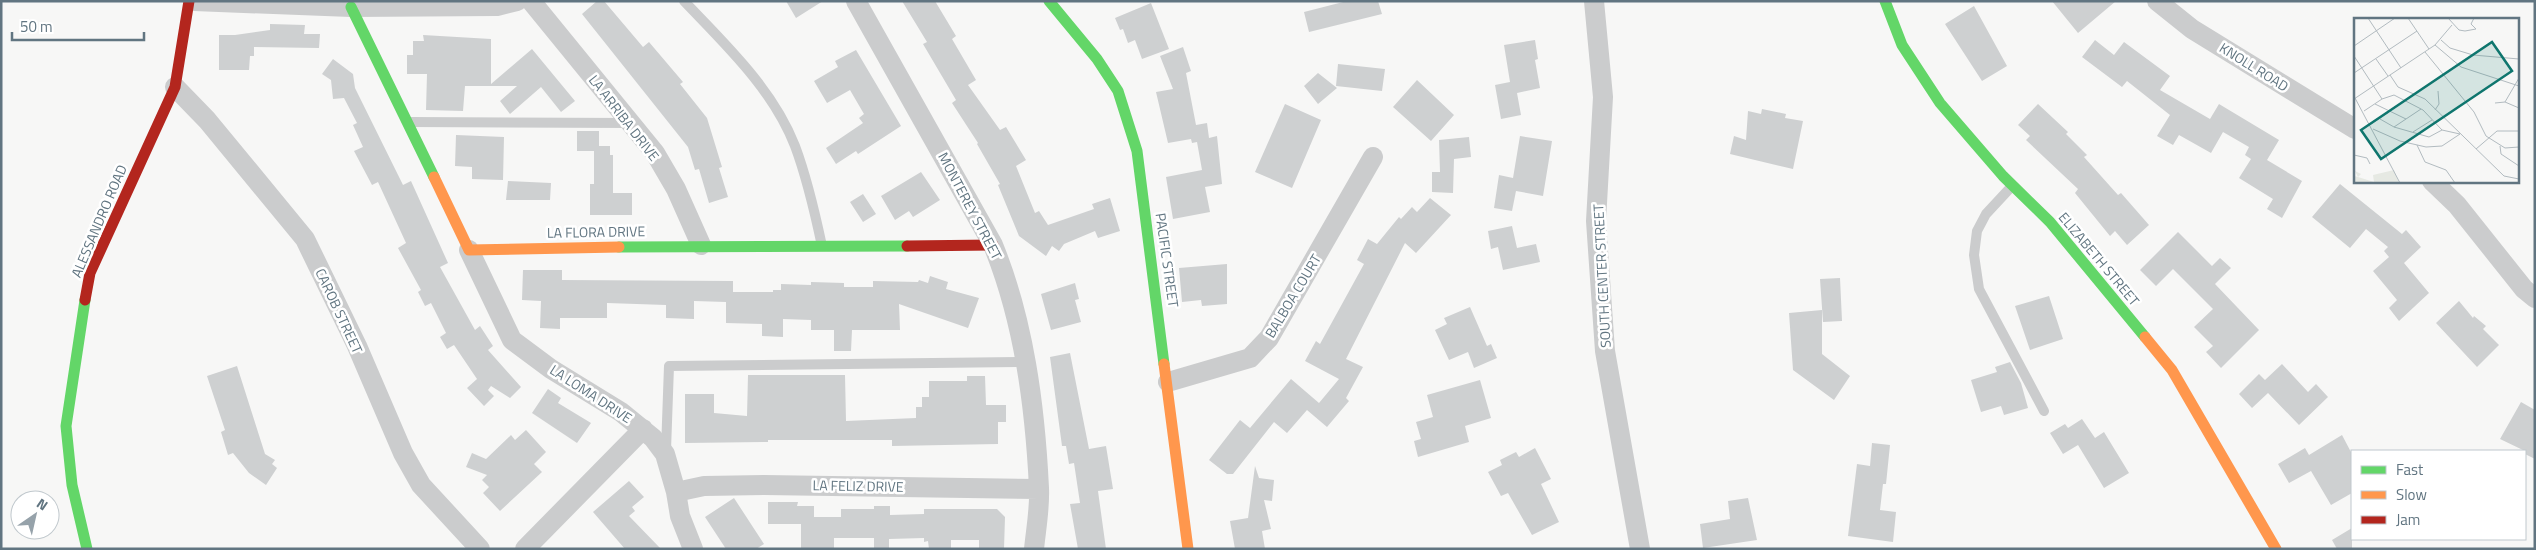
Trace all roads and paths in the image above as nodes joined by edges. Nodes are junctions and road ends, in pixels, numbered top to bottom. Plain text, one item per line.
1 (189, 1) edge
2 (194, 1) edge
3 (518, 1) edge
4 (530, 1) edge
5 (684, 1) edge
6 (856, 1) edge
7 (1049, 1) edge
8 (1594, 1) edge
9 (1885, 1) edge
10 (2156, 1) edge
11 (352, 8) junction
12 (175, 87) junction
13 (408, 122) junction
14 (631, 123) junction
15 (2354, 128) edge
16 (1374, 157) dead end
17 (2433, 182) edge
18 (2012, 186) junction
19 (702, 245) junction
20 (993, 245) junction
21 (822, 247) junction
22 (469, 250) junction
23 (2535, 298) edge
24 (1026, 362) junction
25 (1168, 382) junction
26 (2044, 411) dead end
27 (643, 429) junction
28 (665, 454) junction
29 (1039, 490) junction
30 (676, 492) junction
31 (87, 549) edge
32 (480, 549) edge
33 (524, 549) edge
34 (693, 549) edge
35 (1034, 549) edge
36 (1188, 549) edge
37 (1640, 549) edge
38 (2276, 549) edge

1 - 12 street, ALESSANDRO ROAD
2 - 11 street
3 - 11 street
4 - 14 street, LA ARRIBA DRIVE
5 - 21 lane
6 - 20 street, MONTEREY STREET
7 - 25 street, PACIFIC STREET
8 - 37 street, SOUTH CENTER STREET
9 - 18 street, ELIZABETH STREET
10 - 15 street, KNOLL ROAD
11 - 13 street
12 - 31 street, ALESSANDRO ROAD
12 - 32 street, CAROB STREET
13 - 14 lane
13 - 22 street
14 - 19 street, LA ARRIBA DRIVE
16 - 25 street, BALBOA COURT
17 - 23 street
18 - 26 lane
18 - 38 street, ELIZABETH STREET
19 - 21 street, LA FLORA DRIVE
19 - 22 street, LA FLORA DRIVE
20 - 21 street, LA FLORA DRIVE
20 - 24 street, MONTEREY STREET
22 - 27 street, LA LOMA DRIVE
24 - 28 lane
24 - 29 street, MONTEREY STREET
25 - 36 street, PACIFIC STREET
27 - 28 street, LA LOMA DRIVE
27 - 33 street
28 - 30 street, LA LOMA DRIVE
29 - 30 street, LA FELIZ DRIVE
29 - 35 street, MONTEREY STREET
30 - 34 street, LA LOMA DRIVE

